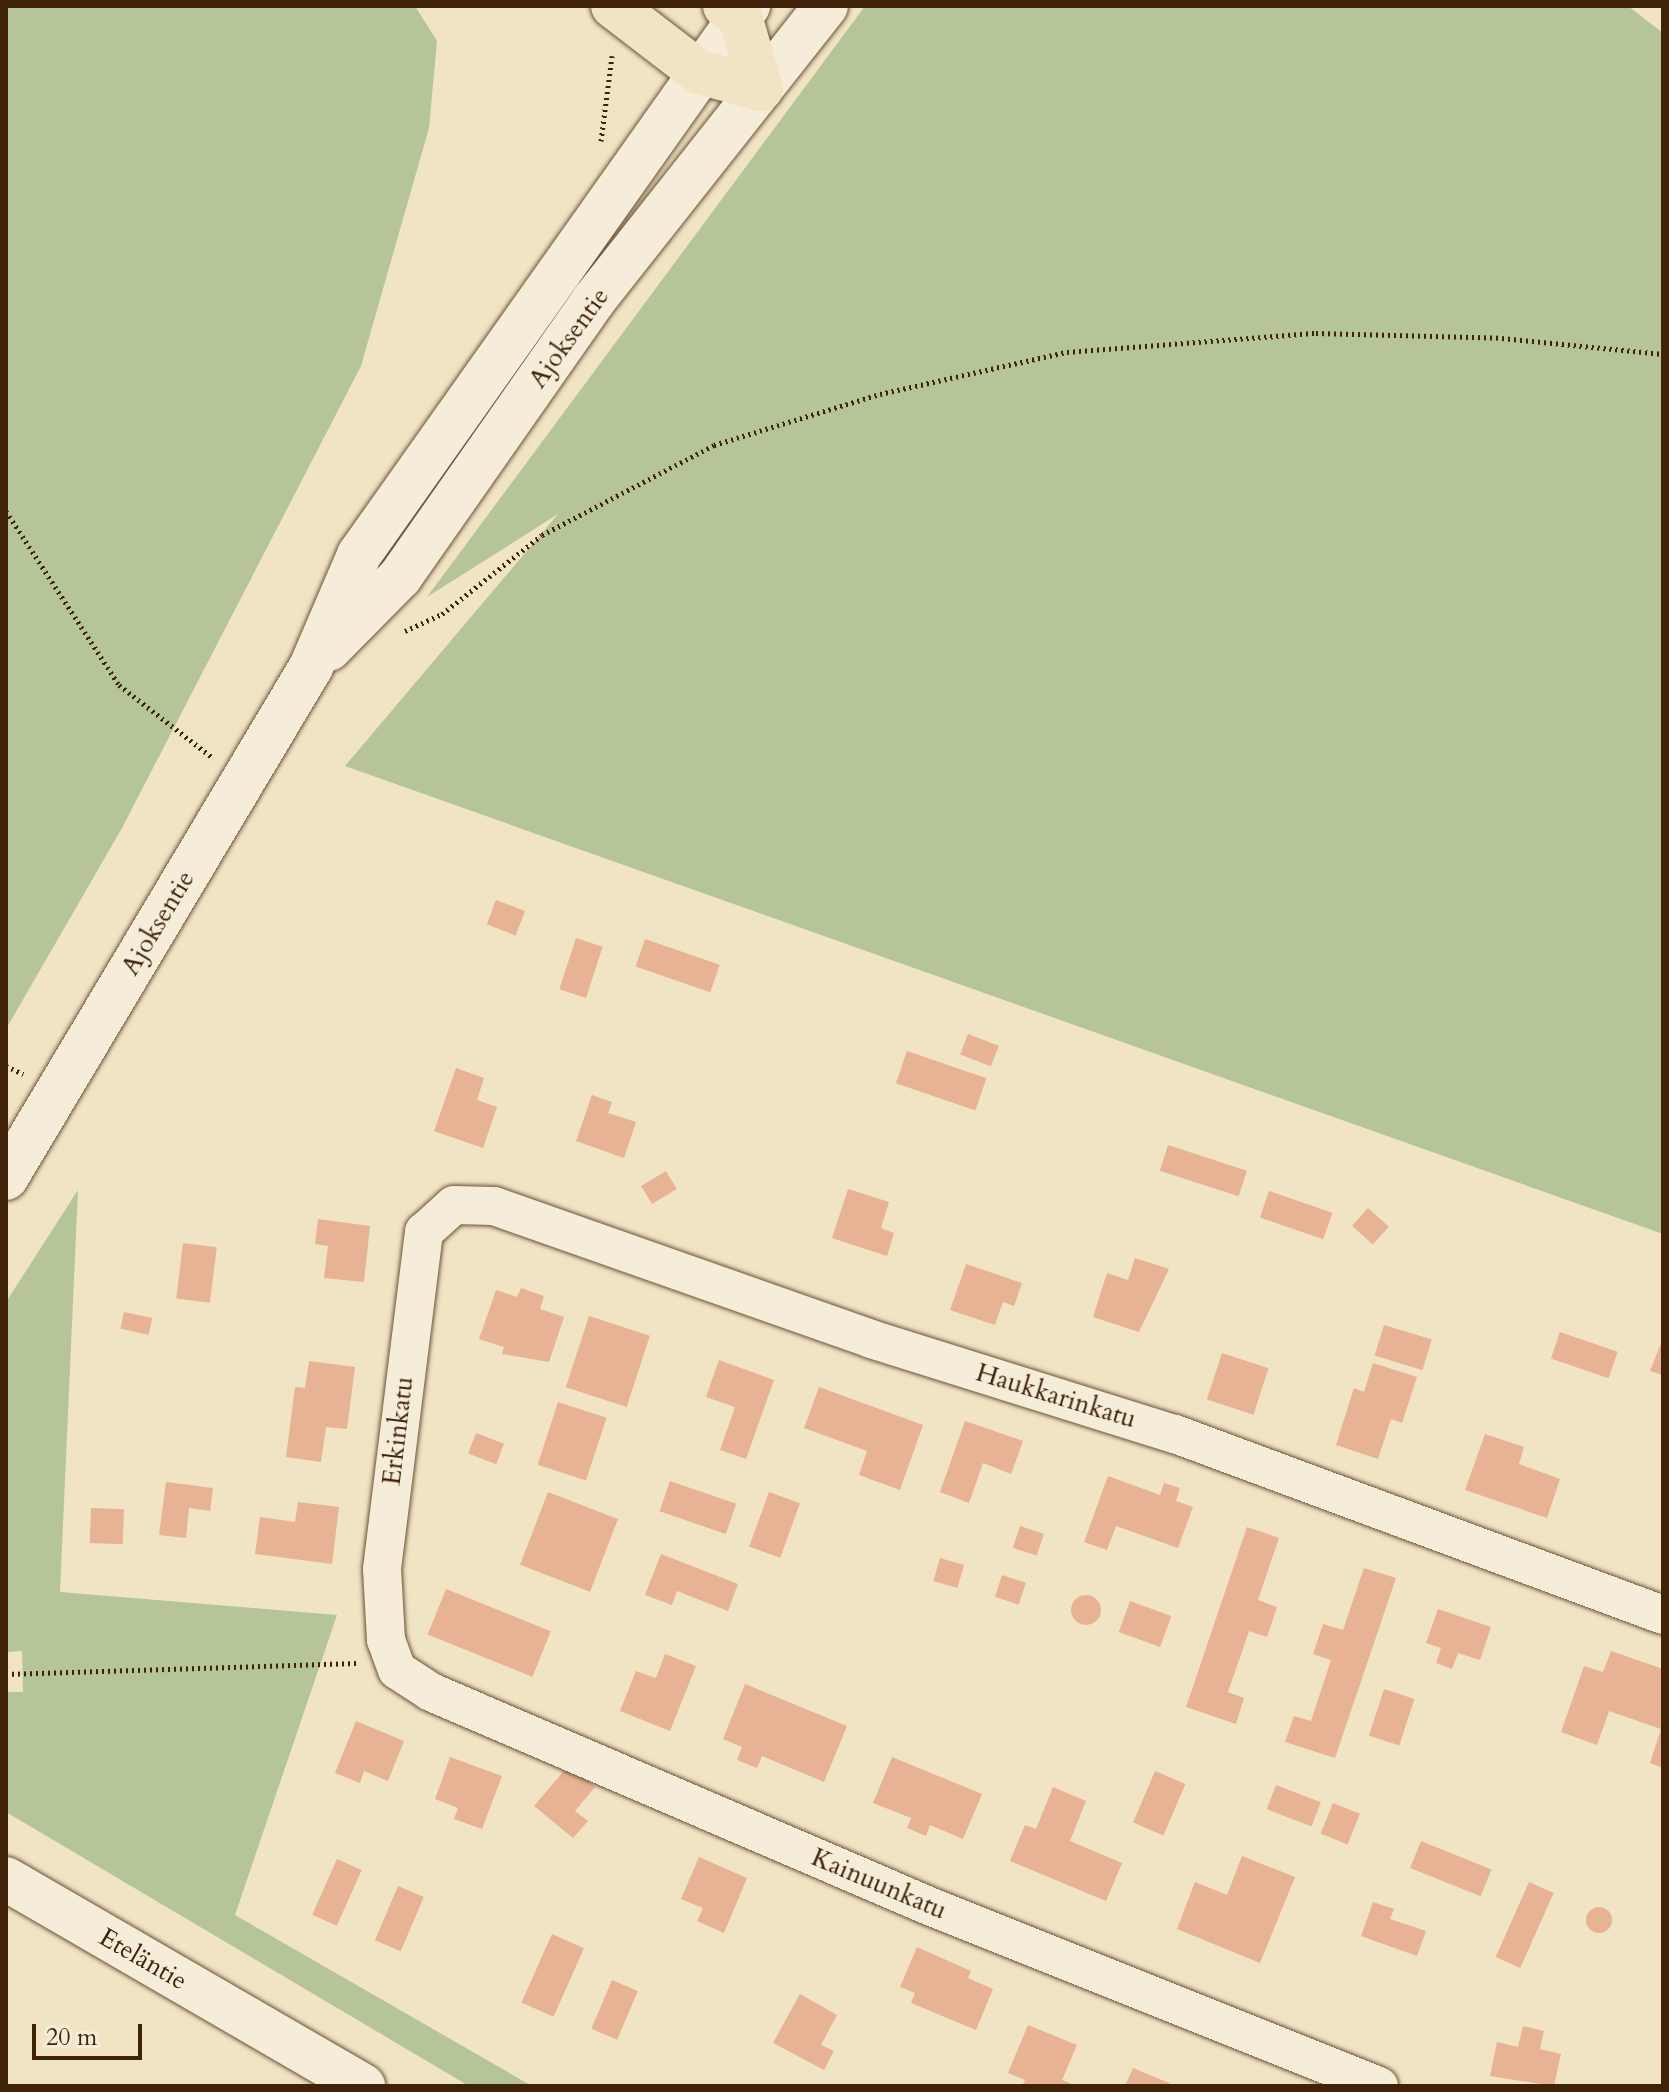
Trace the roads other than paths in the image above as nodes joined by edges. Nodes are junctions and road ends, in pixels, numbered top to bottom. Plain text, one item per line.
1 (613, 6) edge
2 (826, 6) edge
3 (738, 9) edge
4 (699, 72) junction
5 (761, 89) junction
6 (311, 667) junction
7 (6, 1178) edge
8 (444, 1210) joint
9 (1663, 1615) edge
10 (390, 1660) joint
11 (6, 1879) edge
12 (363, 2086) edge
13 (1379, 2086) edge

1 - 4 highway
2 - 5 main road, Ajoksentie
3 - 4 main road, Ajoksentie
3 - 5 highway
4 - 5 highway
4 - 6 main road, Ajoksentie
5 - 6 main road, Ajoksentie
6 - 7 main road, Ajoksentie
8 - 9 street, Haukkarinkatu
8 - 10 street, Erkinkatu
10 - 13 street, Kainuunkatu
11 - 12 main road, Eteläntie

